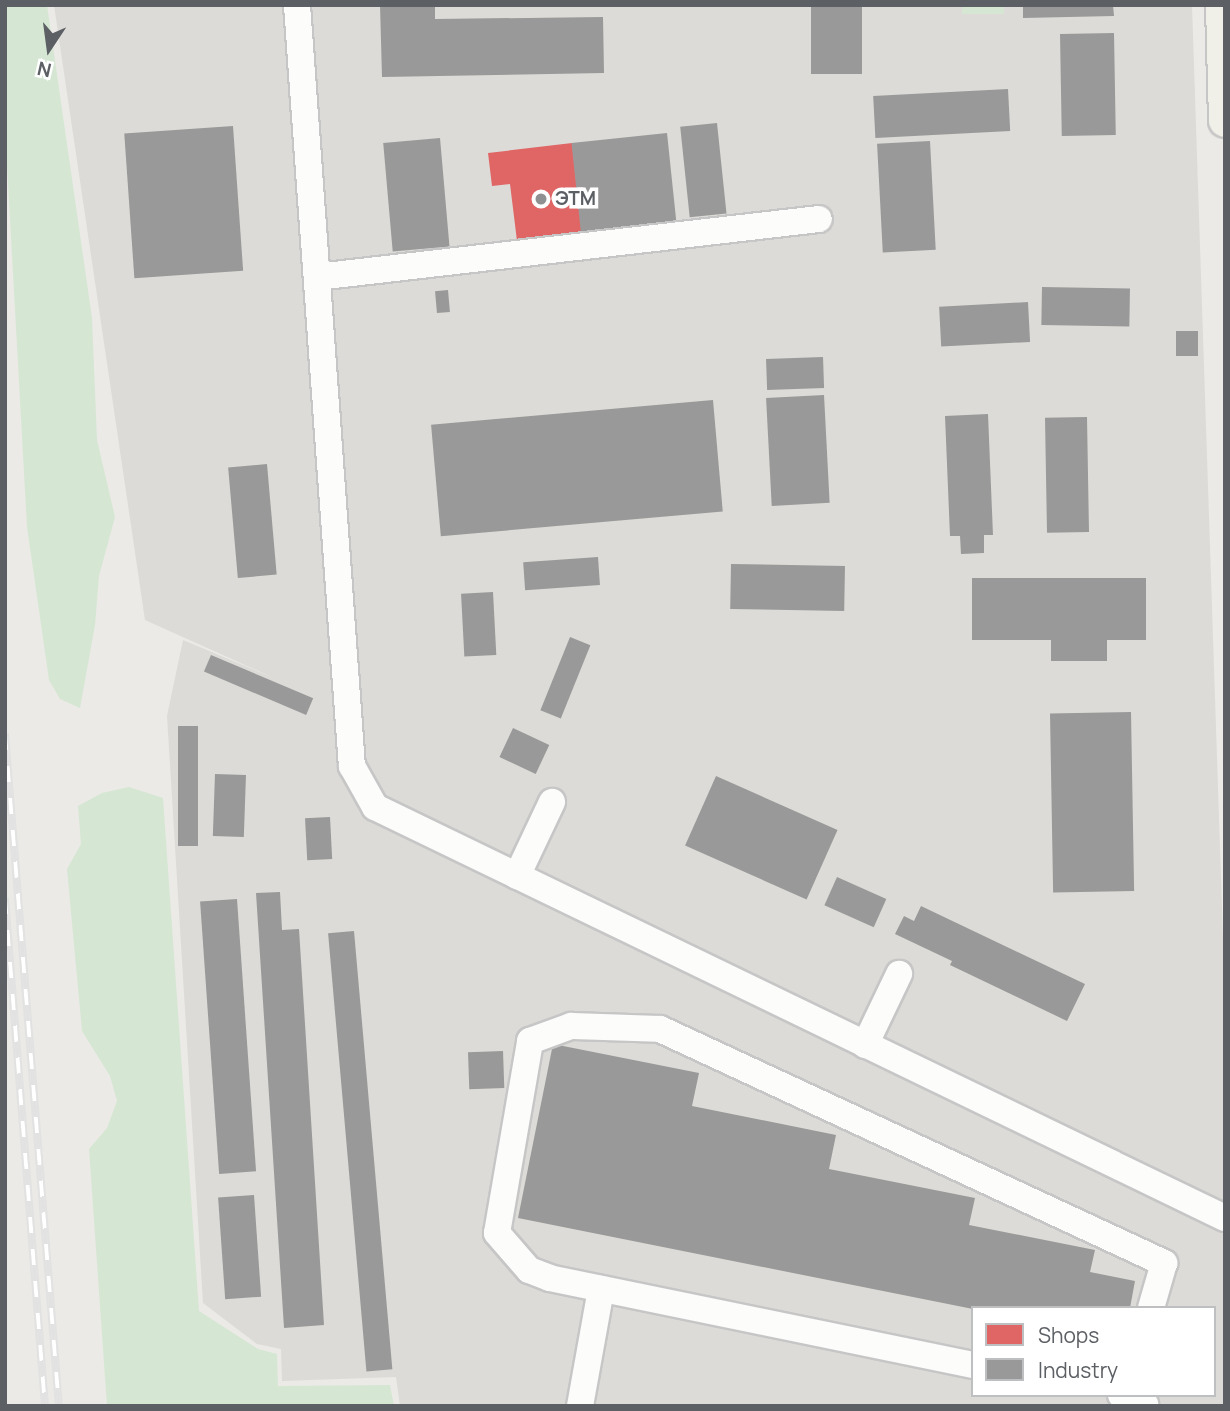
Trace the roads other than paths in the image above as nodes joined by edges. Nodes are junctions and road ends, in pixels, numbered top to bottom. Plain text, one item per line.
1 (297, 5) edge
2 (1223, 5) edge
3 (1225, 120) edge
4 (819, 219) dead end
5 (317, 277) junction
6 (552, 802) dead end
7 (517, 876) junction
8 (899, 974) dead end
9 (864, 1045) junction
10 (1225, 1218) edge
11 (601, 1289) junction
12 (1152, 1306) edge
13 (971, 1365) edge
14 (580, 1406) edge

1 - 5 street
2 - 3 main road
4 - 5 street
5 - 7 street
6 - 7 street
7 - 9 street
8 - 9 street
9 - 10 street
11 - 12 street
11 - 13 street
11 - 14 street

